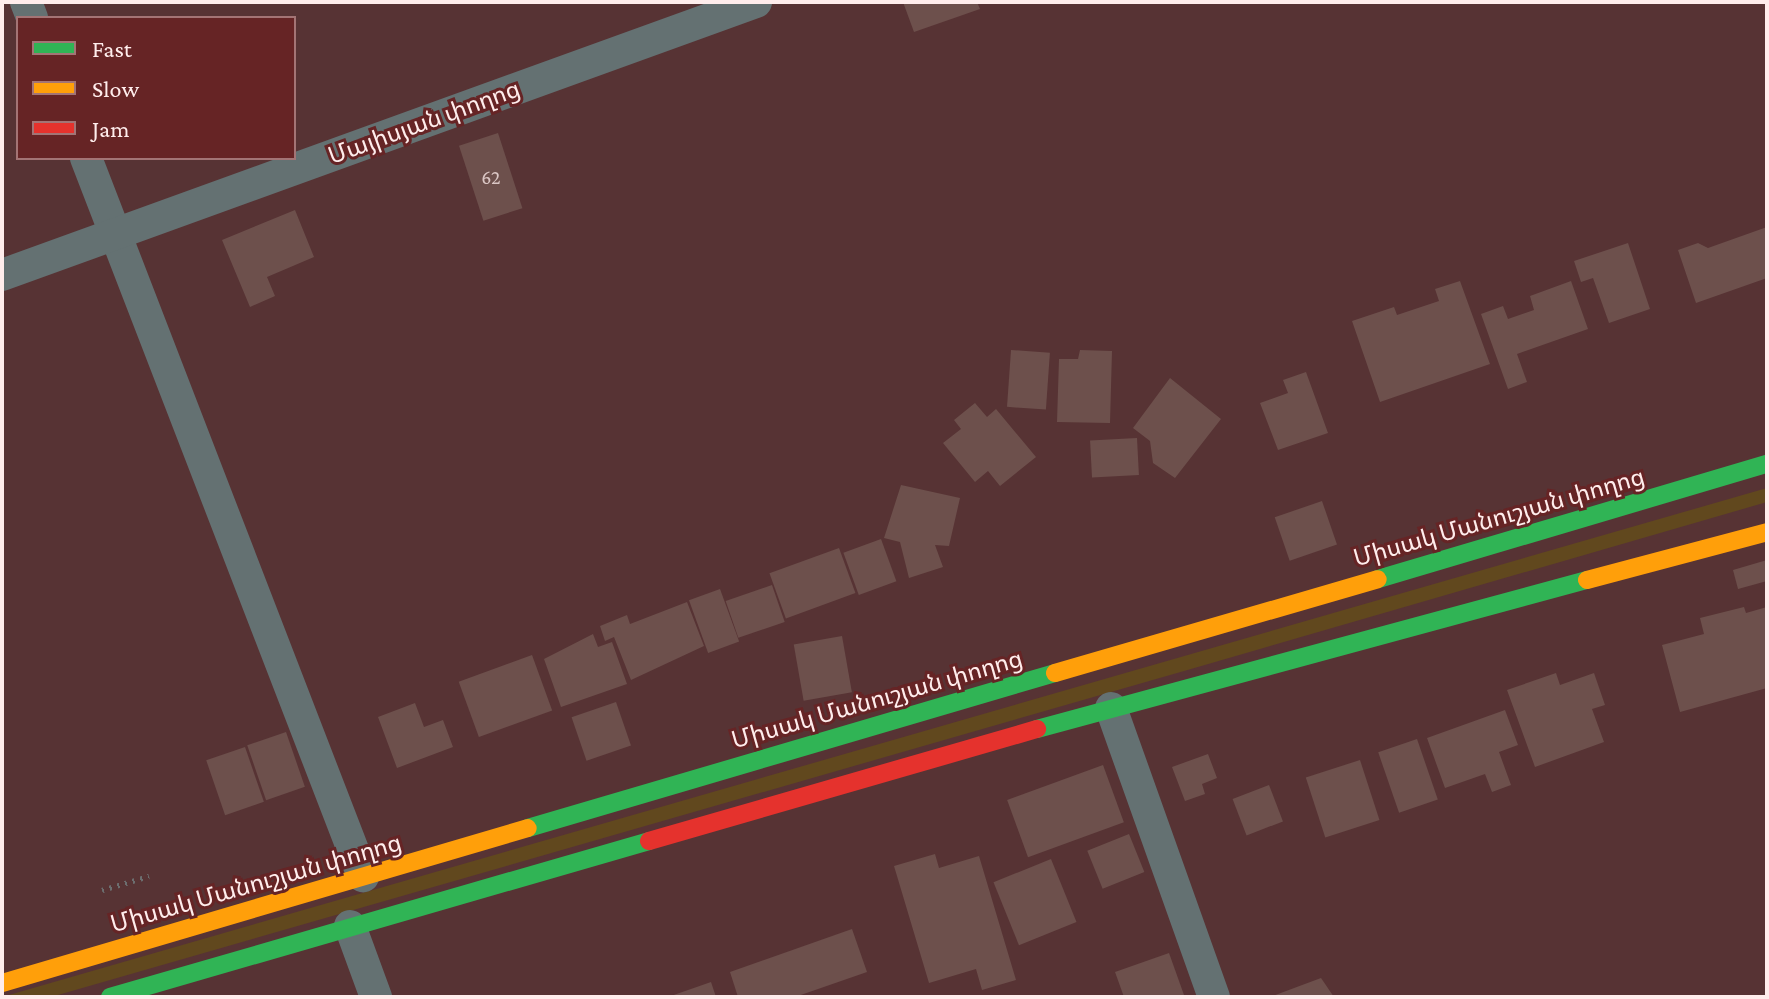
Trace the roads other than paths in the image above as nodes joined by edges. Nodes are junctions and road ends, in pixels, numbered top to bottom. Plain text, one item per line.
1 (756, 2) edge
2 (87, 160) edge
3 (115, 234) junction
4 (2, 275) edge
5 (1767, 464) edge
6 (1767, 532) edge
7 (1111, 708) junction
8 (363, 876) junction
9 (350, 926) junction
10 (2, 983) edge
11 (110, 997) edge
12 (376, 997) edge
13 (1214, 997) edge

1 - 3 street, Մայիսյան փողոց
2 - 3 street
3 - 4 street, Մայիսյան փողոց
3 - 8 street
5 - 8 highway, Միսակ Մանուշյան փողոց
6 - 7 highway
7 - 9 highway
7 - 13 street
8 - 10 highway, Միսակ Մանուշյան փողոց
9 - 11 highway
9 - 12 street

